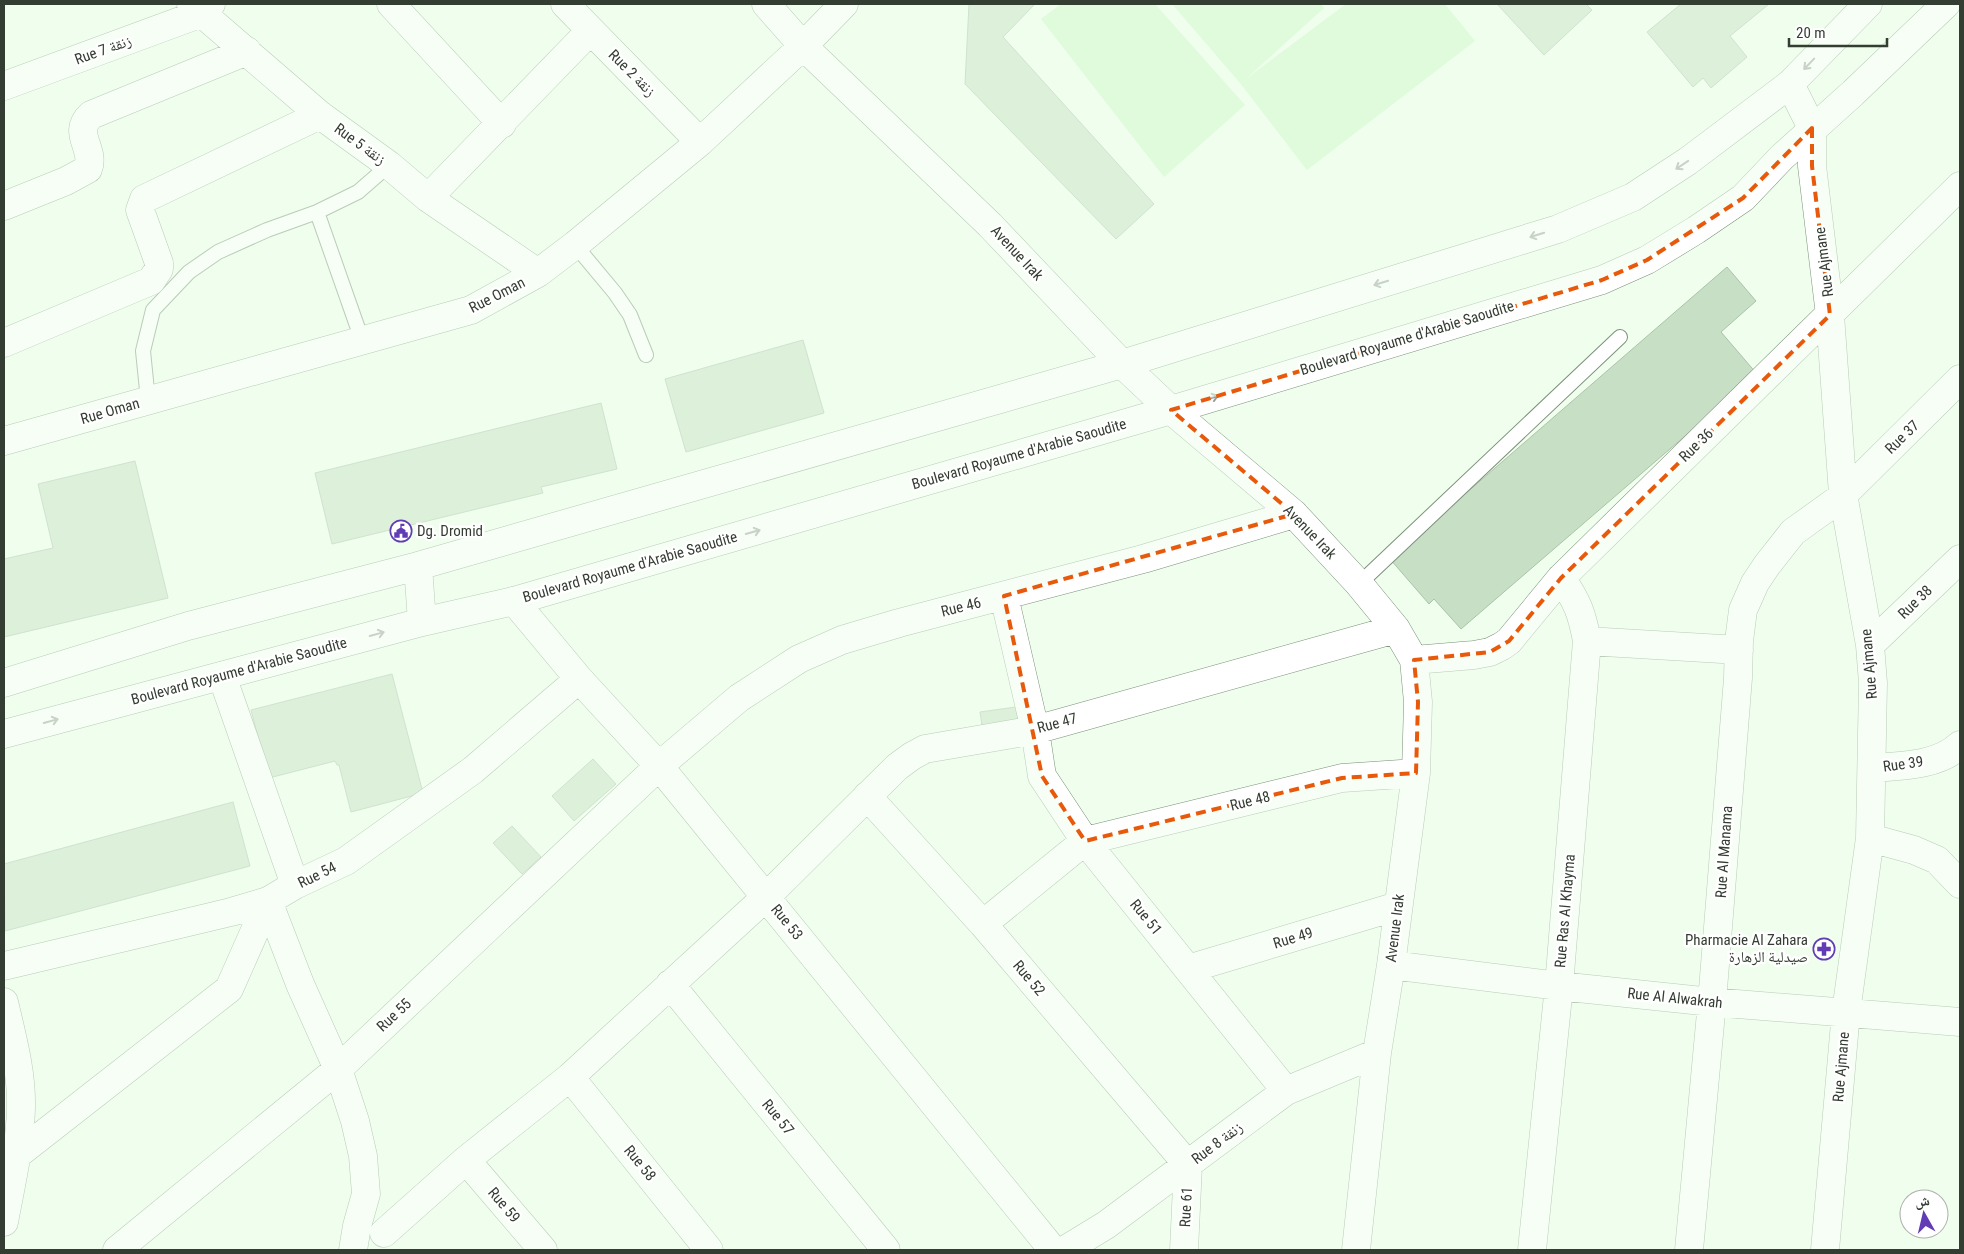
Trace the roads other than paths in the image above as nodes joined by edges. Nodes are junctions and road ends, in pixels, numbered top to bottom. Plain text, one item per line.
1 (391, 4) edge
2 (566, 4) edge
3 (766, 4) edge
4 (844, 4) edge
5 (1868, 4) edge
6 (1946, 4) edge
7 (201, 7) edge
8 (590, 31) junction
9 (803, 46) junction
10 (247, 51) junction
11 (1790, 84) junction
12 (4, 86) edge
13 (320, 115) junction
14 (502, 124) junction
15 (1812, 128) junction
16 (700, 142) junction
17 (389, 165) junction
18 (1960, 186) edge
19 (428, 198) junction
20 (4, 206) edge
21 (317, 212) junction
22 (575, 245) junction
23 (538, 273) junction
24 (1830, 315) junction
25 (1620, 337) dead end
26 (362, 340) junction
27 (4, 343) edge
28 (646, 355) dead end
29 (1122, 364) junction
30 (1960, 379) edge
31 (148, 400) junction
32 (1171, 410) junction
33 (4, 441) edge
34 (1843, 494) junction
35 (1294, 514) junction
36 (1960, 559) edge
37 (418, 566) junction
38 (1561, 578) junction
39 (1359, 584) junction
40 (1004, 596) junction
41 (514, 601) junction
42 (422, 622) junction
43 (1396, 629) junction
44 (1587, 641) junction
45 (1870, 645) junction
46 (1739, 650) junction
47 (1414, 660) junction
48 (222, 676) junction
49 (579, 679) junction
50 (4, 683) edge
51 (1035, 730) junction
52 (4, 734) edge
53 (1960, 745) edge
54 (659, 766) junction
55 (1872, 768) junction
56 (1416, 773) junction
57 (866, 796) junction
58 (1870, 838) junction
59 (1085, 841) junction
60 (1960, 884) edge
61 (295, 885) junction
62 (767, 896) junction
63 (268, 901) junction
64 (1398, 906) junction
65 (983, 924) junction
66 (1391, 965) junction
67 (4, 966) edge
68 (1188, 969) junction
69 (670, 984) junction
70 (1560, 986) junction
71 (4, 1002) edge
72 (1712, 1002) junction
73 (1846, 1012) junction
74 (1960, 1022) edge
75 (1377, 1053) junction
76 (338, 1069) junction
77 (570, 1076) junction
78 (1286, 1091) junction
79 (18, 1154) junction
80 (466, 1160) junction
81 (1188, 1165) junction
82 (4, 1222) edge
83 (355, 1238) edge
84 (384, 1242) edge
85 (117, 1250) edge
86 (543, 1250) edge
87 (709, 1250) edge
88 (886, 1250) edge
89 (1053, 1250) edge
90 (1066, 1250) edge
91 (1184, 1250) edge
92 (1356, 1250) edge
93 (1532, 1250) edge
94 (1689, 1250) edge
95 (1825, 1250) edge

1 - 14 street
2 - 8 street, Rue 2 زنقة
3 - 9 street, Avenue Irak
4 - 9 street, Rue Oman
5 -> 11 street
6 - 15 street, Boulevard Royaume d'Arabie Saoudite
7 - 10 street, Rue 5 زنقة
7 - 12 street, Rue 7 زنقة
8 - 14 street
8 - 16 street, Rue 2 زنقة
9 - 16 street, Rue Oman
9 - 29 street, Avenue Irak
10 - 13 street, Rue 5 زنقة
10 - 20 street
11 - 15 street, Rue Ajmane
11 -> 29 street
13 - 17 street, Rue 5 زنقة
13 - 27 street
14 - 19 street
15 - 24 street, Rue Ajmane
32 -> 15 street, Boulevard Royaume d'Arabie Saoudite
16 - 22 street, Rue Oman
17 - 19 street, Rue 5 زنقة
17 - 21 lane
18 - 24 street, Rue 36
19 - 23 street, Rue 5 زنقة
21 - 26 lane
21 - 31 lane
22 - 23 street, Rue Oman
22 - 28 lane
23 - 26 street, Rue Oman
24 - 34 street, Rue Ajmane
24 - 38 street, Rue 36
25 - 39 lane
26 - 31 street, Rue Oman
29 - 32 street, Avenue Irak
29 - 37 street
30 - 34 street, Rue 37
31 - 33 street, Rue Oman
32 - 35 street, Avenue Irak
41 -> 32 street, Boulevard Royaume d'Arabie Saoudite
34 - 45 street, Rue Ajmane
34 - 46 street, Rue Al Manama
35 - 39 street, Avenue Irak
35 - 40 street, Rue 46
36 - 45 street, Rue 38
37 - 42 street
37 - 50 street
38 - 44 street, Rue Ras Al Khayma
38 - 47 street, Rue 36
39 - 43 street, Avenue Irak
40 - 51 street, Rue 51
40 - 54 street, Rue 46
41 - 42 street, Boulevard Royaume d'Arabie Saoudite
41 - 49 street, Rue 53
48 -> 42 street, Boulevard Royaume d'Arabie Saoudite
43 - 47 street, Avenue Irak
43 - 51 street, Rue 47
44 - 46 street
44 - 70 street, Rue Ras Al Khayma
45 - 55 street, Rue Ajmane
46 - 72 street, Rue Al Manama
47 - 56 street, Avenue Irak
52 -> 48 street, Boulevard Royaume d'Arabie Saoudite
48 - 61 street
49 - 54 street, Rue 53
49 - 61 street, Rue 54
51 - 57 street, Rue 47
51 - 59 street, Rue 51
53 - 55 street, Rue 39
54 - 62 street, Rue 53
54 - 76 street, Rue 55
55 - 58 street, Rue Ajmane
56 - 59 street, Rue 48
56 - 64 street, Avenue Irak
57 - 62 street, Rue 47
57 - 65 street, Rue 52
58 - 60 street
58 - 73 street, Rue Ajmane
59 - 65 street
59 - 68 street, Rue 51
61 - 63 street, Rue 54
62 - 69 street, Rue 47
62 - 89 street, Rue 53
63 - 67 street, Rue 54
63 - 76 street
63 - 79 street
64 - 66 street, Avenue Irak
64 - 68 street, Rue 49
65 - 81 street, Rue 52
66 - 70 street, Rue Al Alwakrah
66 - 75 street, Avenue Irak
68 - 78 street, Rue 51
69 - 77 street, Rue 47
69 - 88 street, Rue 57
70 - 72 street, Rue Al Alwakrah
70 - 93 street, Rue Ras Al Khayma
71 - 79 street
72 - 73 street, Rue Al Alwakrah
72 - 94 street, Rue Al Manama
73 - 74 street, Rue Al Alwakrah
73 - 95 street, Rue Ajmane
75 - 78 street, Rue 8 زنقة
75 - 92 street, Avenue Irak
76 - 83 street
76 - 85 street, Rue 55
77 - 80 street, Rue 47
77 - 87 street, Rue 58
78 - 81 street, Rue 8 زنقة
79 - 82 street
80 - 84 street, Rue 47
80 - 86 street, Rue 59
81 - 90 street, Rue 8 زنقة
81 - 91 street, Rue 61
83 - 84 street

